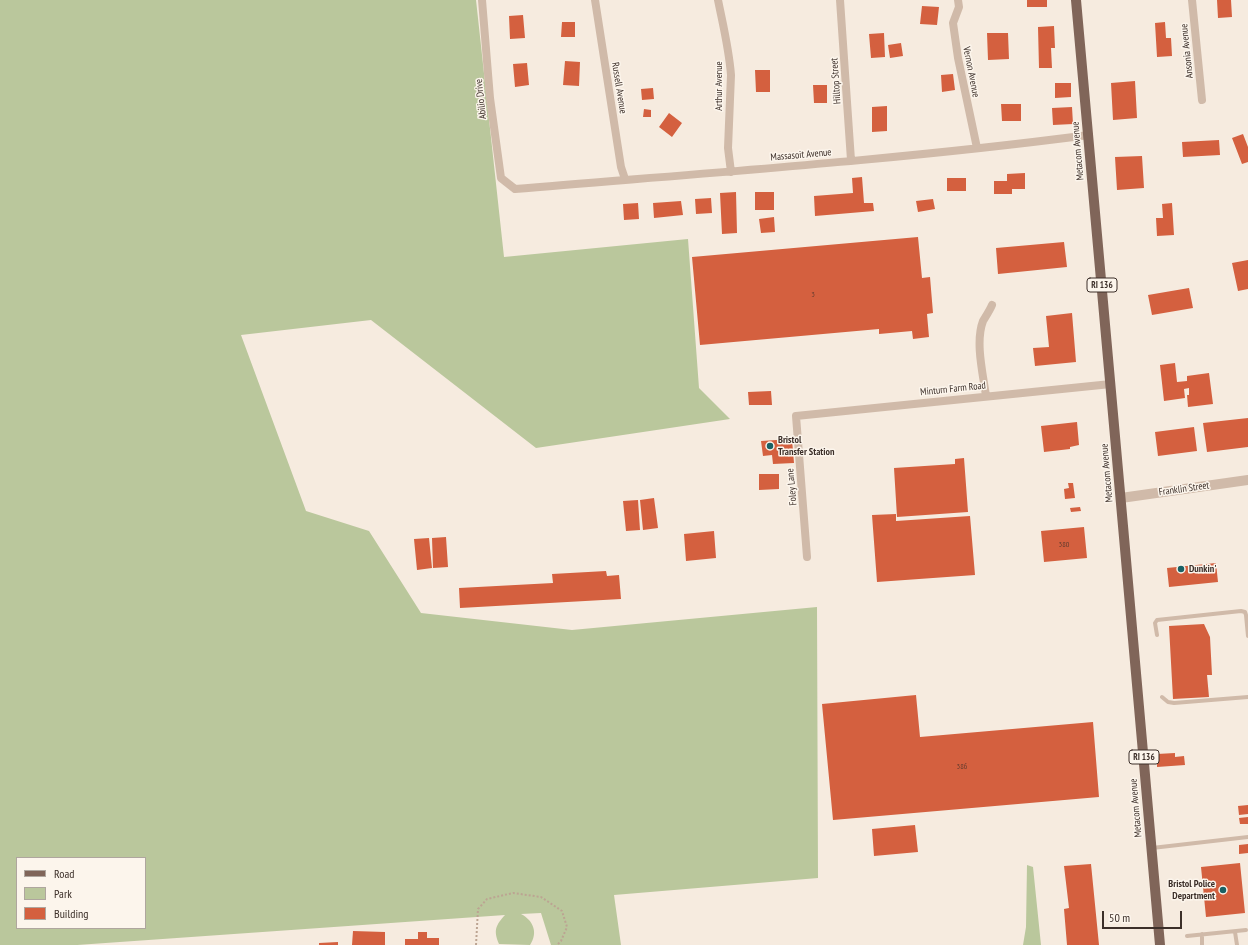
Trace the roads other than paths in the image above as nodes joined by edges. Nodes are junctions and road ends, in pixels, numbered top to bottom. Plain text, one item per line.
1 (482, 0) edge
2 (595, 0) edge
3 (718, 0) edge
4 (840, 0) edge
5 (958, 0) edge
6 (1076, 0) edge
7 (1192, 0) edge
8 (1202, 100) dead end
9 (1089, 135) junction
10 (977, 148) junction
11 (851, 160) junction
12 (731, 172) junction
13 (625, 180) junction
14 (515, 189) joint
15 (992, 305) dead end
16 (1111, 384) junction
17 (986, 396) junction
18 (796, 416) joint
19 (1248, 480) edge
20 (1121, 498) junction
21 (808, 557) dead end
22 (1248, 608) edge
23 (1245, 612) junction
24 (1157, 635) dead end
25 (1248, 636) edge
26 (1162, 697) dead end
27 (1248, 697) edge
28 (1248, 837) edge
29 (1151, 848) junction
30 (1246, 930) dead end
31 (1234, 932) junction
32 (1202, 934) junction
33 (1187, 936) dead end
34 (1160, 945) edge
35 (1202, 945) edge
36 (1237, 945) edge

1 - 14 street, Abilio Drive
2 - 13 street, Russell Avenue
3 - 12 street, Arthur Avenue
4 - 11 street, Hilltop Street
5 - 10 street, Vernon Avenue
6 - 9 main road, Metacom Avenue / RI 136
7 - 8 street, Ansonia Avenue
9 - 10 street, Massasoit Avenue
9 - 16 main road, Metacom Avenue / RI 136
10 - 11 street, Massasoit Avenue
11 - 12 street, Massasoit Avenue
12 - 13 street, Massasoit Avenue
13 - 14 street, Massasoit Avenue
15 - 17 street
16 - 17 street, Minturn Farm Road
16 - 20 main road, Metacom Avenue / RI 136
17 - 18 street, Minturn Farm Road
18 - 21 street, Foley Lane
19 - 20 street, Franklin Street
20 - 29 main road, Metacom Avenue / RI 136
22 - 23 lane
23 - 24 lane
23 - 25 lane
26 - 27 lane
28 - 29 lane
29 - 34 main road, Metacom Avenue / RI 136
30 - 31 lane
31 - 32 lane
31 - 36 lane
32 - 33 lane
32 - 35 lane

